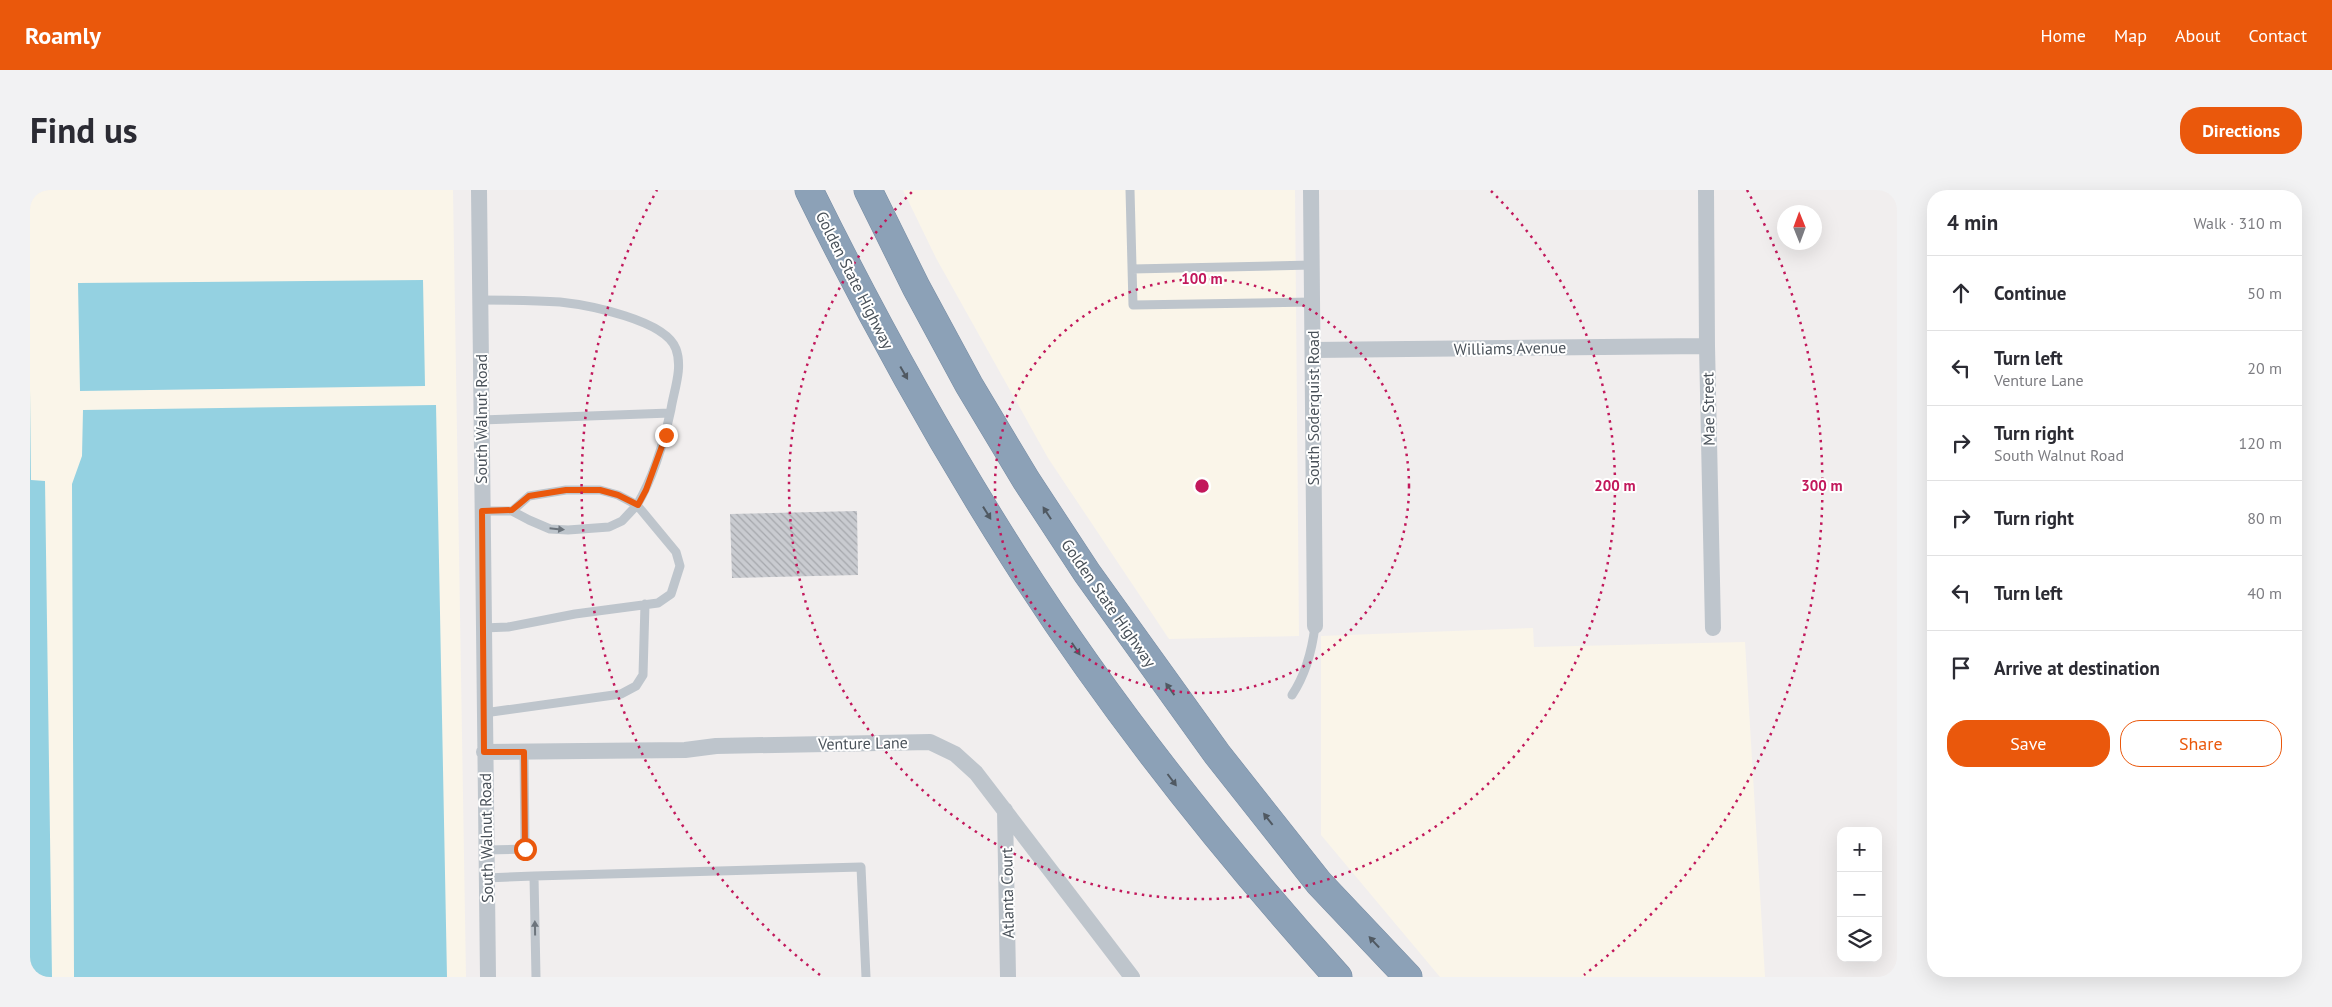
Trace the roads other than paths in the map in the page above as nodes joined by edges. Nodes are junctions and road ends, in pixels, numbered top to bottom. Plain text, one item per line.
1 (479, 190) edge
2 (809, 190) edge
3 (868, 190) edge
4 (1130, 190) edge
5 (1311, 190) edge
6 (1706, 190) edge
7 (1312, 265) junction
8 (1132, 269) junction
9 (480, 300) junction
10 (1312, 302) junction
11 (1707, 346) junction
12 (1312, 350) junction
13 (670, 413) junction
14 (481, 420) junction
15 (638, 505) junction
16 (512, 510) junction
17 (482, 511) junction
18 (645, 604) junction
19 (1315, 626) joint
20 (483, 628) junction
21 (1714, 628) dead end
22 (1292, 696) dead end
23 (484, 712) junction
24 (484, 752) junction
25 (524, 752) junction
26 (1005, 810) junction
27 (486, 850) junction
28 (534, 876) junction
29 (486, 878) junction
30 (488, 977) edge
31 (536, 977) edge
32 (866, 977) edge
33 (1008, 977) edge
34 (1132, 977) edge
35 (1338, 977) edge
36 (1408, 977) edge

1 - 9 street, South Walnut Road
2 -> 35 highway, Golden State Highway
36 -> 3 highway, Golden State Highway
4 - 8 lane
5 - 7 street, South Soderquist Road
6 - 11 street, Mae Street
7 - 8 lane
7 - 10 street, South Soderquist Road
8 - 10 lane
9 - 13 lane
9 - 14 street, South Walnut Road
10 - 12 street, South Soderquist Road
11 - 12 street, Williams Avenue
11 - 21 street, Mae Street
12 - 19 street, South Soderquist Road
13 - 14 lane
13 - 15 lane
14 - 17 street, South Walnut Road
15 - 16 lane
16 -> 15 lane
15 - 18 lane
16 - 17 lane
17 - 20 street, South Walnut Road
18 - 20 lane
18 - 23 lane
19 - 22 lane
20 - 23 street, South Walnut Road
23 - 24 street, South Walnut Road
24 - 25 street, Venture Lane
24 - 27 street, South Walnut Road
25 - 26 street, Venture Lane
25 - 27 lane
26 - 33 street, Atlanta Court
26 - 34 street, Venture Lane
27 - 29 street, South Walnut Road
28 - 29 lane
31 -> 28 lane
28 - 32 lane
29 - 30 street, South Walnut Road

